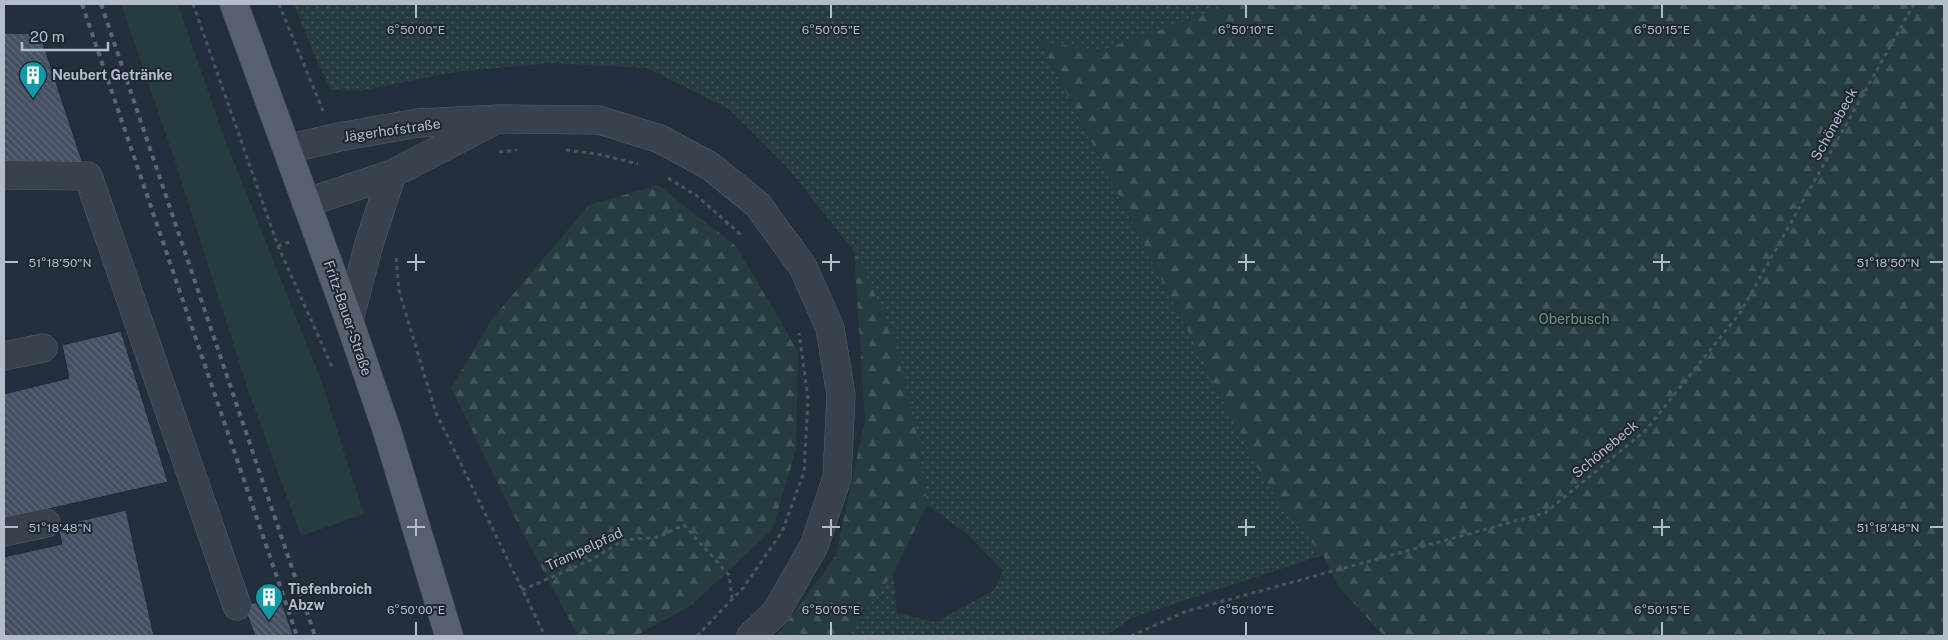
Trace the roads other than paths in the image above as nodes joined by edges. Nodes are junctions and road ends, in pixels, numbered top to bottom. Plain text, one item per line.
1 (234, 4) edge
2 (498, 119) junction
3 (286, 149) junction
4 (392, 174) junction
5 (4, 175) edge
6 (306, 203) junction
7 (349, 320) junction
8 (44, 348) dead end
9 (4, 356) edge
10 (46, 523) dead end
11 (4, 532) edge
12 (237, 606) dead end
13 (449, 636) edge
14 (752, 636) edge

1 - 3 main road, Fritz-Bauer-Straße
2 - 3 street, Jägerhofstraße
2 - 4 street, Jägerhofstraße
2 - 14 street, Jägerhofstraße
3 - 6 main road, Fritz-Bauer-Straße
4 - 6 street, Jägerhofstraße
4 - 7 street
5 - 12 street
6 - 7 main road, Fritz-Bauer-Straße
7 - 13 main road, Fritz-Bauer-Straße
8 - 9 street
10 - 11 street

